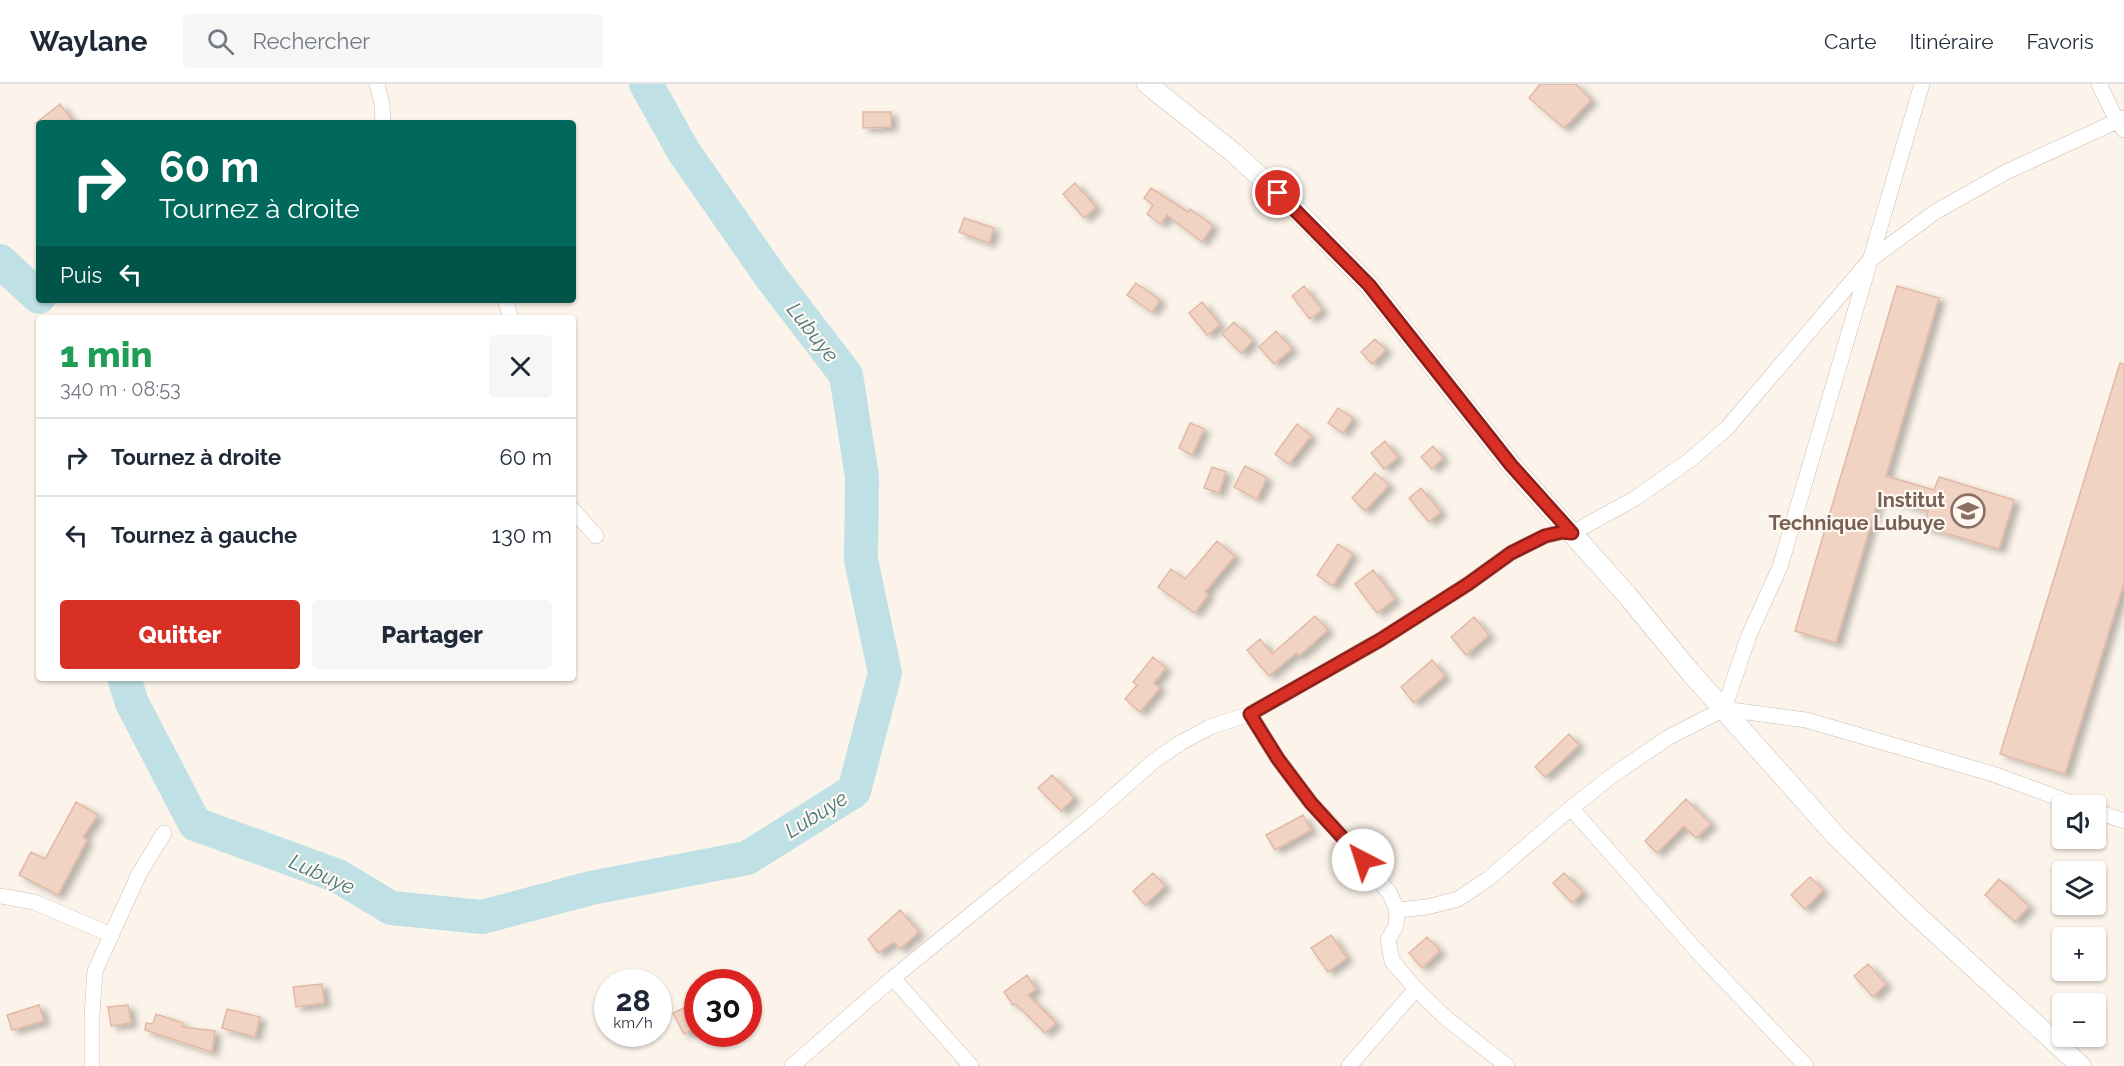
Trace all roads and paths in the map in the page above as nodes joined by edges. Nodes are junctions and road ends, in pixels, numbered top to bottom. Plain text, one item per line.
1 (377, 84) edge
2 (1147, 84) edge
3 (1922, 84) edge
4 (2099, 84) edge
5 (383, 120) edge
6 (2122, 123) edge
7 (1870, 260) junction
8 (576, 513) edge
9 (1572, 533) junction
10 (596, 536) dead end
11 (1724, 710) junction
12 (1250, 714) junction
13 (2052, 796) edge
14 (1571, 808) junction
15 (2106, 815) edge
16 (2124, 821) edge
17 (164, 833) dead end
18 (0, 896) edge
19 (1397, 910) junction
20 (112, 935) junction
21 (893, 978) junction
22 (1416, 989) junction
23 (92, 1066) edge
24 (792, 1066) edge
25 (971, 1066) edge
26 (1349, 1066) edge
27 (1507, 1066) edge
28 (1806, 1066) edge
29 (2081, 1066) edge

1 - 5 street
2 - 9 street
3 - 7 street
4 - 6 street
6 - 7 street
7 - 9 street
7 - 11 street
8 - 10 street
9 - 11 street
9 - 12 street
11 - 13 street
11 - 14 street
11 - 29 street
12 - 19 street
12 - 21 street
14 - 19 street
14 - 28 street
15 - 16 street
17 - 20 street
18 - 20 street
19 - 22 street
20 - 23 street
21 - 24 street
21 - 25 street
22 - 26 street
22 - 27 street

